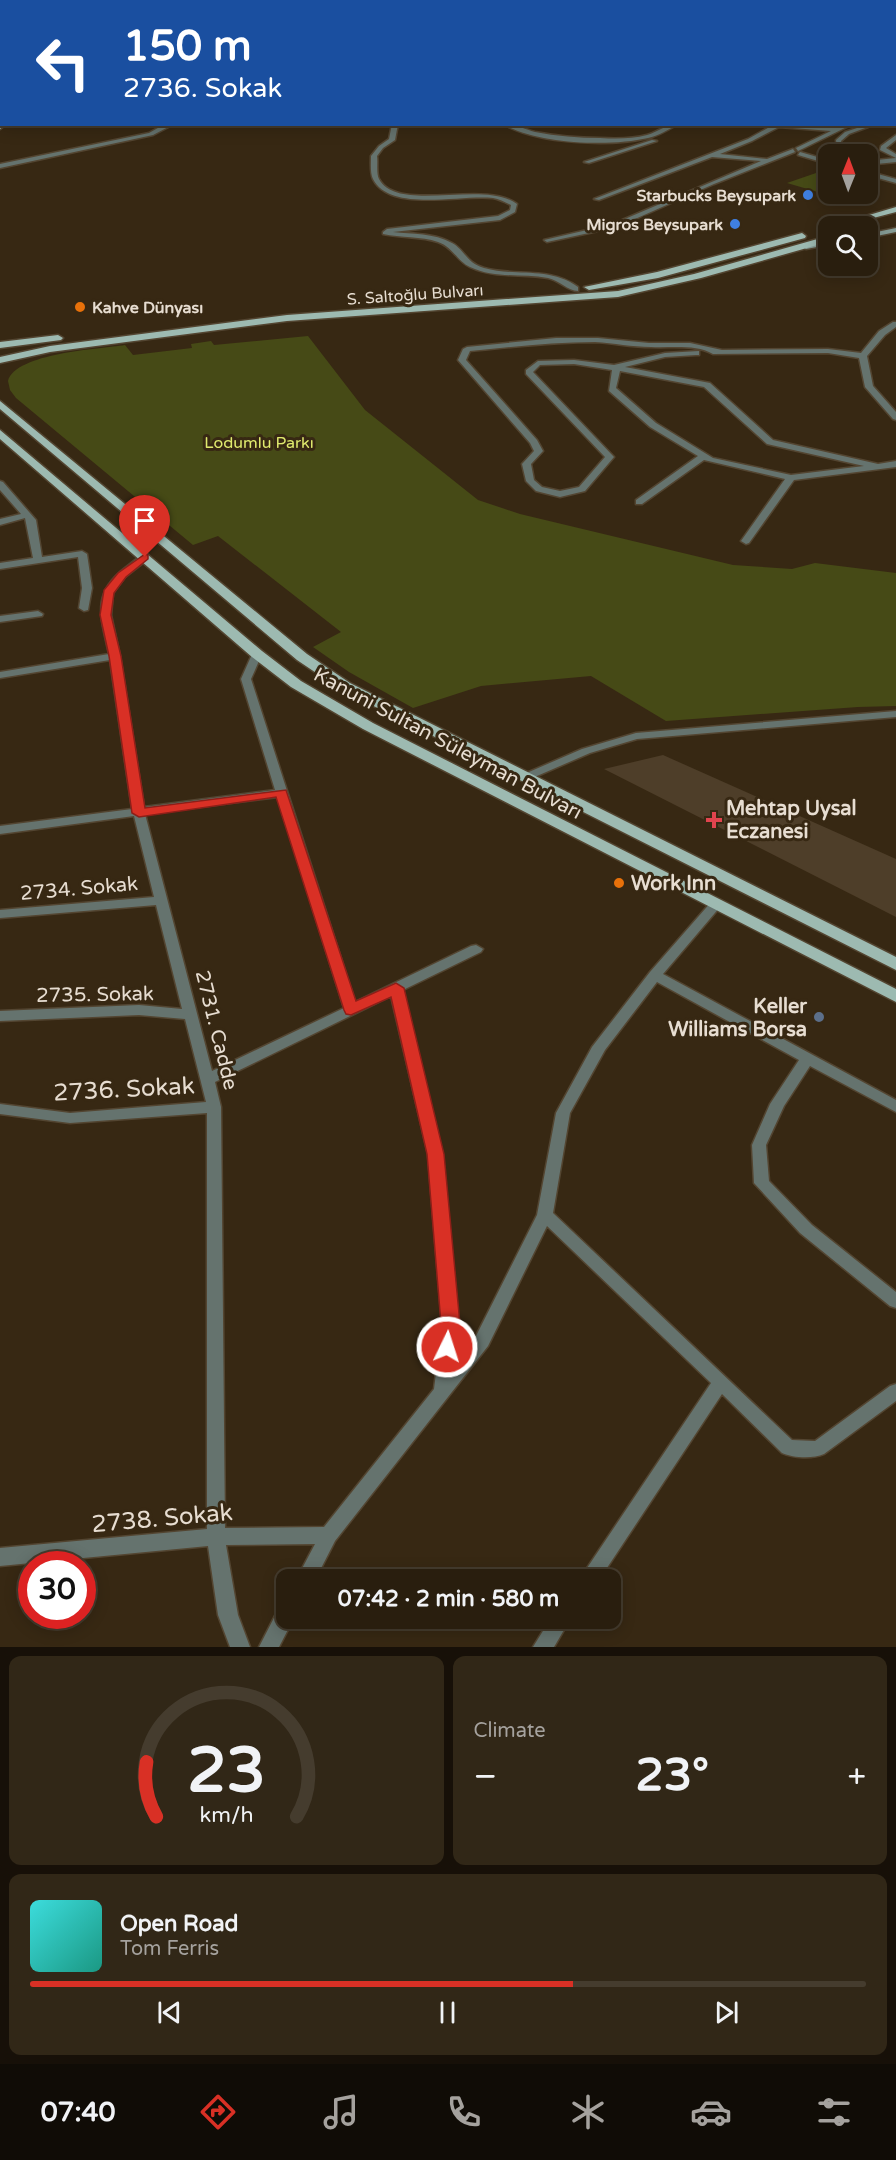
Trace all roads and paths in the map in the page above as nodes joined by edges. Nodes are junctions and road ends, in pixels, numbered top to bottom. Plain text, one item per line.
1 (167, 126) edge
2 (395, 126) edge
3 (510, 126) edge
4 (672, 126) edge
5 (676, 126) edge
6 (774, 126) edge
7 (798, 126) edge
8 (846, 126) edge
9 (864, 127) dead end
10 (838, 130) junction
11 (896, 137) edge
12 (838, 144) edge
13 (801, 151) junction
14 (709, 154) junction
15 (818, 157) edge
16 (896, 158) edge
17 (769, 161) junction
18 (878, 161) edge
19 (587, 162) dead end
20 (0, 166) edge
21 (597, 199) dead end
22 (896, 209) edge
23 (871, 216) edge
24 (896, 220) edge
25 (878, 225) edge
26 (896, 230) edge
27 (818, 232) edge
28 (878, 234) edge
29 (547, 240) dead end
30 (818, 243) edge
31 (575, 289) junction
32 (896, 324) edge
33 (0, 345) edge
34 (719, 351) junction
35 (863, 356) junction
36 (0, 360) edge
37 (617, 367) junction
38 (0, 404) edge
39 (896, 417) edge
40 (0, 433) edge
41 (704, 456) junction
42 (896, 464) edge
43 (877, 466) junction
44 (791, 478) junction
45 (0, 484) edge
46 (639, 502) dead end
47 (27, 515) junction
48 (0, 522) edge
49 (746, 541) dead end
50 (145, 557) junction
51 (38, 560) junction
52 (0, 566) edge
53 (84, 608) dead end
54 (38, 614) dead end
55 (0, 619) edge
56 (257, 654) junction
57 (115, 656) junction
58 (0, 675) edge
59 (896, 714) edge
60 (526, 777) junction
61 (281, 793) junction
62 (139, 813) junction
63 (0, 830) edge
64 (162, 900) junction
65 (716, 904) junction
66 (0, 914) edge
67 (476, 949) dead end
68 (896, 964) edge
69 (655, 975) junction
70 (396, 988) junction
71 (896, 996) edge
72 (351, 1010) junction
73 (0, 1016) edge
74 (191, 1016) junction
75 (808, 1058) junction
76 (207, 1080) junction
77 (214, 1107) junction
78 (896, 1107) edge
79 (0, 1109) edge
80 (545, 1215) junction
81 (896, 1301) edge
82 (721, 1382) junction
83 (896, 1391) edge
84 (442, 1392) junction
85 (329, 1535) junction
86 (216, 1538) junction
87 (0, 1557) edge
88 (311, 1569) edge
89 (595, 1569) edge
90 (278, 1629) edge
91 (555, 1629) edge
92 (240, 1647) edge
93 (269, 1647) edge
94 (543, 1647) edge

1 - 20 street
2 - 31 street
3 - 4 street
5 - 19 street
6 - 14 street
7 - 10 street
8 - 10 street
9 - 12 street
10 - 13 street
11 - 16 street
13 - 15 street
13 - 17 street
14 - 17 street
14 - 21 street
16 - 18 street
17 - 29 street
22 - 23 main road
24 - 25 main road
26 - 28 street
27 - 31 main road, S. Saltoğlu Bulvarı
30 - 36 main road, S. Saltoğlu Bulvarı
31 - 33 main road, S. Saltoğlu Bulvarı
32 - 35 street
34 - 35 street
34 - 37 street
34 - 37 street
35 - 39 street
37 - 41 street
37 - 43 street
38 - 60 main road, Kanuni Sultan Süleyman Bulvarı
40 - 50 main road, Kanuni Sultan Süleyman Bulvarı
41 - 44 street
41 - 46 street
42 - 43 street
43 - 44 street
44 - 49 street
45 - 47 street
47 - 48 street
47 - 51 street
50 - 56 main road, Kanuni Sultan Süleyman Bulvarı
50 - 57 street, 2731. Cadde
51 - 52 street
51 - 53 street
54 - 55 street
56 - 61 street
56 - 65 main road, Kanuni Sultan Süleyman Bulvarı
57 - 58 street
57 - 62 street, 2731. Cadde
59 - 60 street
60 - 68 main road, Kanuni Sultan Süleyman Bulvarı
61 - 62 street
61 - 72 street
62 - 63 street
62 - 64 street, 2731. Cadde
64 - 66 street, 2734. Sokak
64 - 74 street, 2731. Cadde
65 - 69 street
65 - 71 main road, Kanuni Sultan Süleyman Bulvarı
67 - 70 street, 2736. Sokak
69 - 75 street
69 - 80 street
70 - 72 street, 2736. Sokak
70 - 84 street
72 - 76 street, 2736. Sokak
73 - 74 street, 2735. Sokak
74 - 76 street, 2731. Cadde
75 - 78 street
75 - 81 street
76 - 77 street, 2731. Cadde
77 - 79 street, 2736. Sokak
77 - 86 street, 2731. Cadde
80 - 82 street
80 - 84 street
82 - 83 street
82 - 89 street
84 - 85 street
85 - 86 street, 2738. Sokak
85 - 88 street
86 - 87 street, 2738. Sokak
86 - 92 street, 2731. Cadde
90 - 93 street
91 - 94 street

